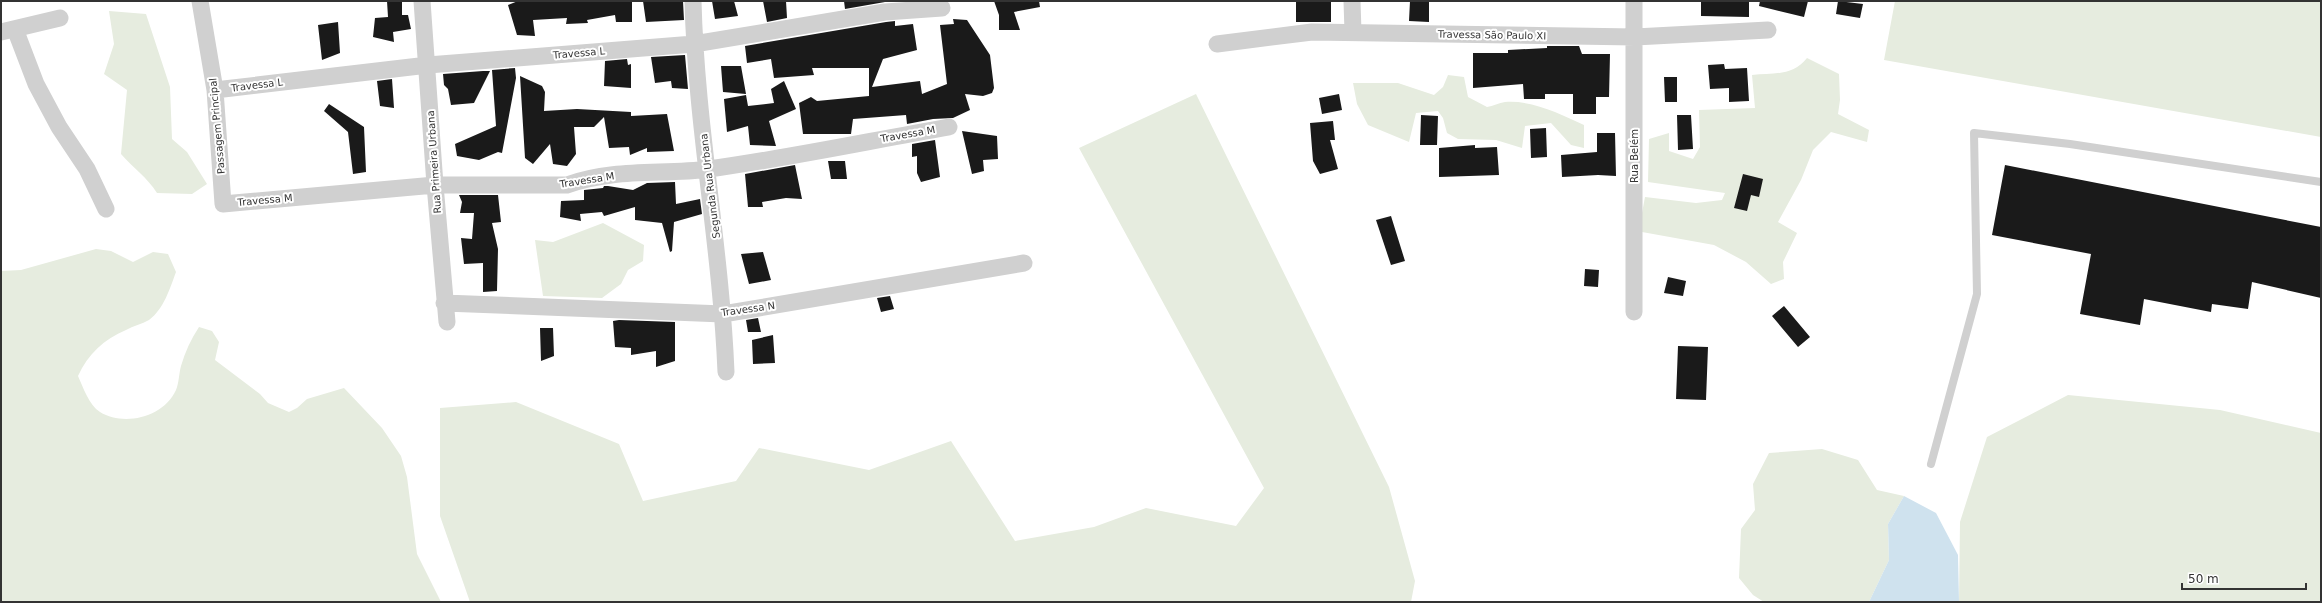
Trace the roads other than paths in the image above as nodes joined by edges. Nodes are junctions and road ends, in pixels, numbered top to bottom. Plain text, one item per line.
1 (200, 1) edge
2 (422, 1) edge
3 (693, 1) edge
4 (1352, 1) edge
5 (1634, 1) edge
6 (942, 8) dead end
7 (60, 18) dead end
8 (8, 30) edge
9 (1768, 30) dead end
10 (1353, 32) junction
11 (1635, 37) junction
12 (694, 44) junction
13 (1217, 44) dead end
14 (428, 65) junction
15 (215, 90) junction
16 (949, 127) dead end
17 (708, 169) junction
18 (2321, 182) edge
19 (434, 185) junction
20 (223, 204) joint
21 (106, 210) dead end
22 (1024, 263) dead end
23 (444, 303) junction
24 (1634, 312) dead end
25 (723, 314) junction
26 (447, 322) dead end
27 (726, 372) dead end
28 (1931, 464) dead end

1 - 15 street, Passagem Principal
2 - 14 street, Rua Primeira Urbana
3 - 12 street, Segunda Rua Urbana
4 - 10 street
5 - 11 street, Rua Belém
6 - 12 street, Travessa L
7 - 8 street
8 - 21 street
9 - 11 street, Travessa São Paulo XI
10 - 11 street, Travessa São Paulo XI
10 - 13 street, Travessa São Paulo XI
11 - 24 street, Rua Belém
12 - 14 street, Travessa L
12 - 17 street, Segunda Rua Urbana
14 - 15 street, Travessa L
14 - 19 street, Rua Primeira Urbana
15 - 20 street, Passagem Principal
16 - 17 street, Travessa M
17 - 19 street, Travessa M
17 - 25 street, Segunda Rua Urbana
18 - 28 lane
19 - 20 street, Travessa M
19 - 23 street, Rua Primeira Urbana
22 - 25 street, Travessa N
23 - 25 street, Travessa N
23 - 26 street, Rua Primeira Urbana
25 - 27 street, Segunda Rua Urbana

